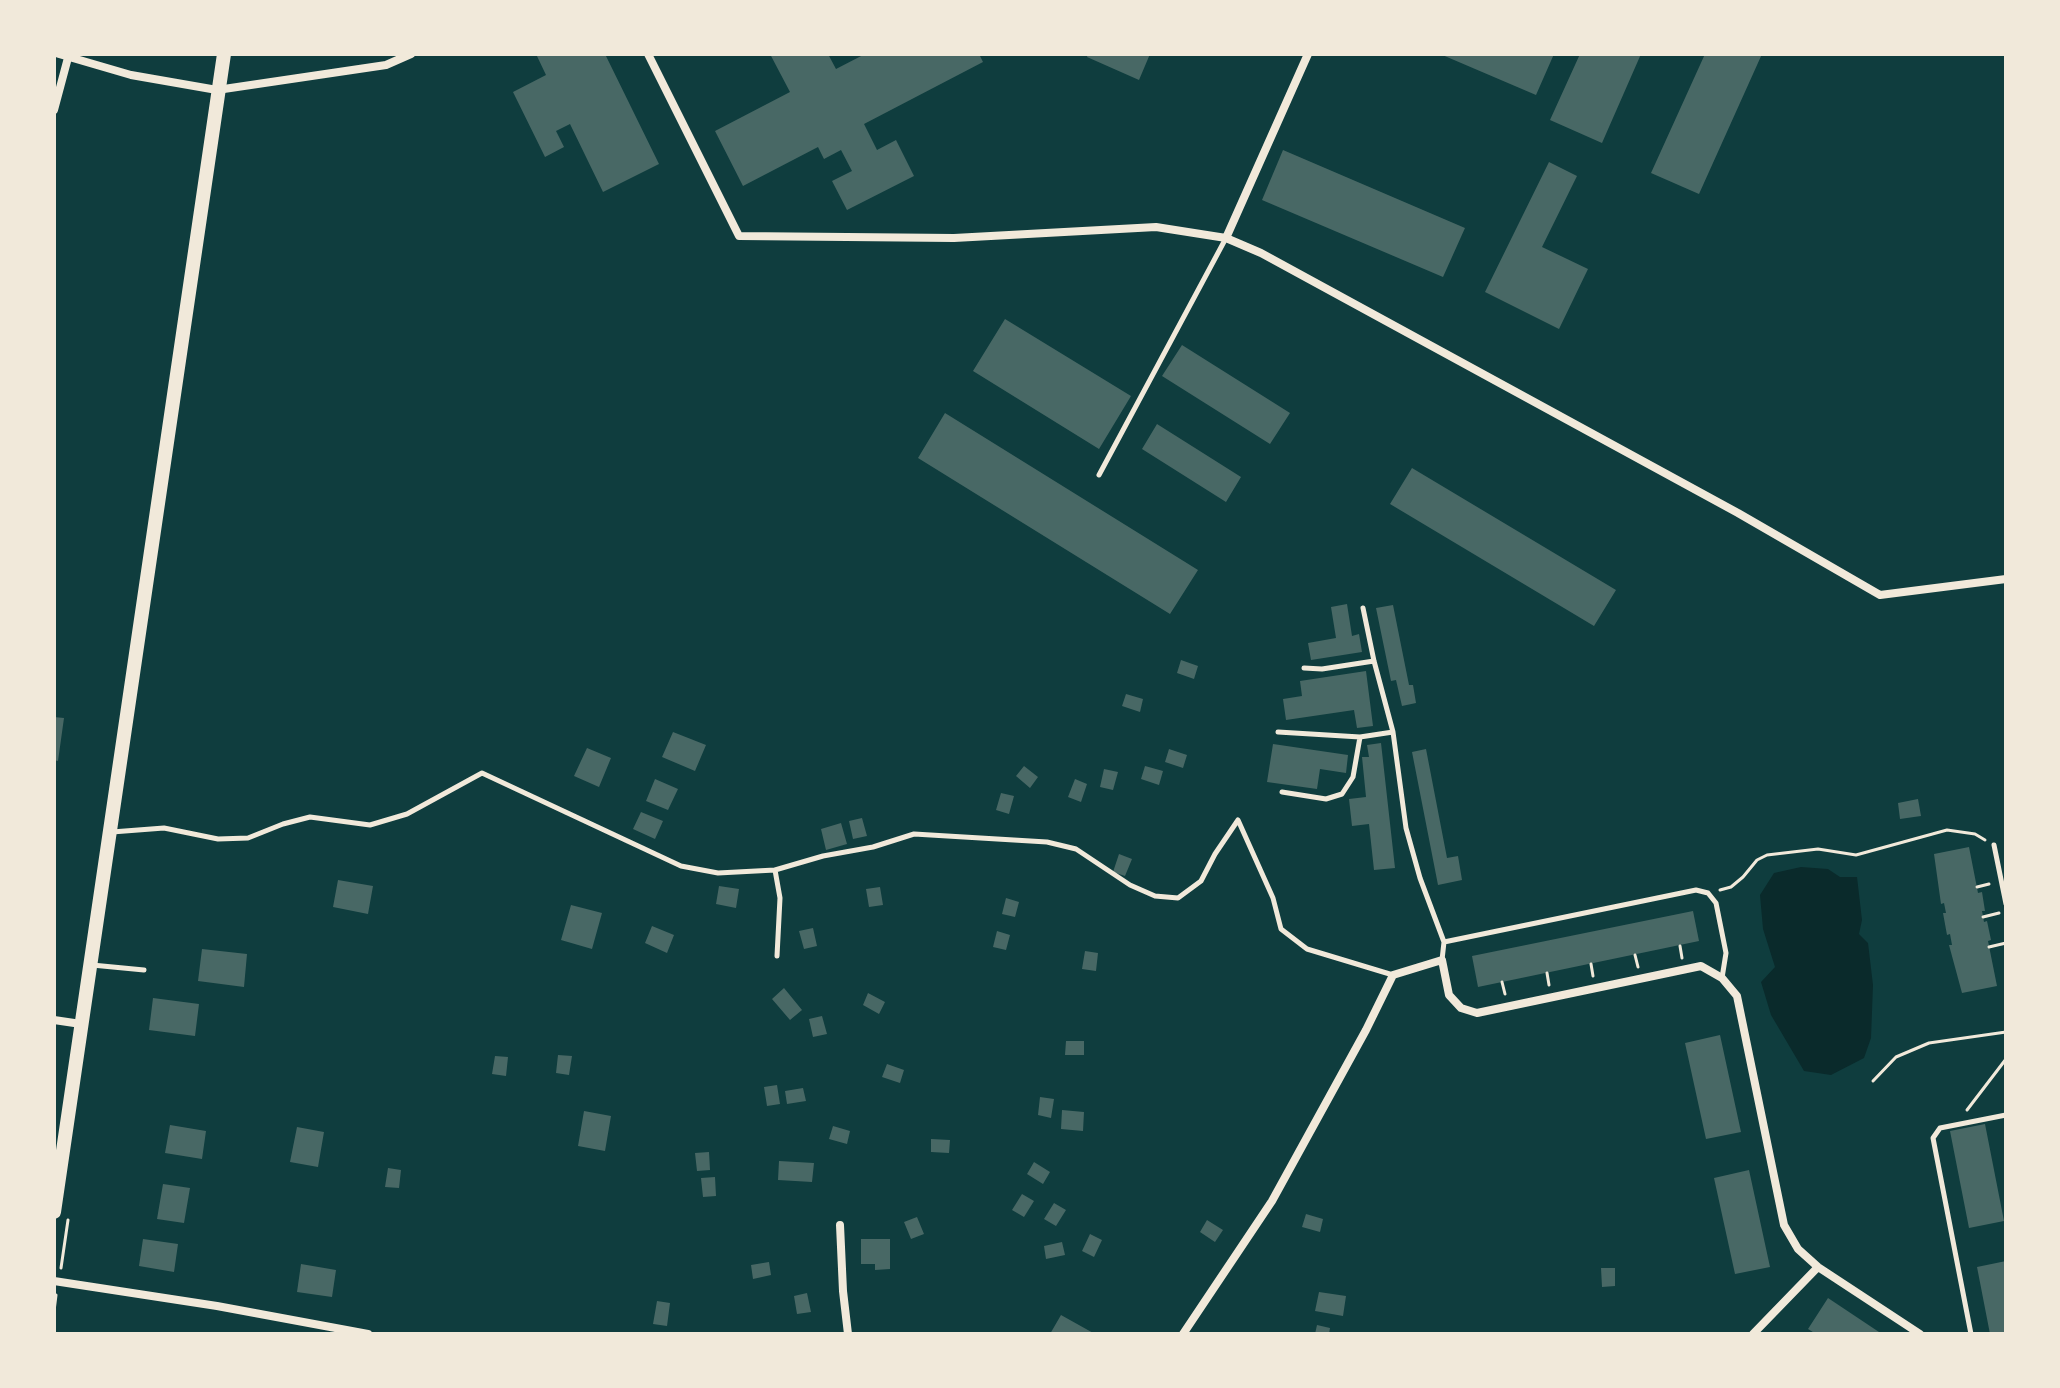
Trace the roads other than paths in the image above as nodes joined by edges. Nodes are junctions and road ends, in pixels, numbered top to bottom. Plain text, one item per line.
1 (224, 54) edge
2 (411, 54) edge
3 (648, 54) edge
4 (1308, 54) edge
5 (65, 55) edge
6 (217, 90) junction
7 (54, 110) edge
8 (1226, 238) junction
9 (1099, 475) dead end
10 (2006, 579) edge
11 (1363, 608) dead end
12 (1374, 661) junction
13 (1304, 668) dead end
14 (1278, 732) dead end
15 (1393, 732) junction
16 (1360, 737) junction
17 (1282, 792) dead end
18 (111, 832) junction
19 (1994, 845) road end
20 (775, 870) junction
21 (2006, 904) edge
22 (1444, 942) junction
23 (777, 956) dead end
24 (1442, 960) junction
25 (91, 965) junction
26 (144, 970) dead end
27 (1393, 975) junction
28 (1722, 978) junction
29 (54, 1020) edge
30 (81, 1024) junction
31 (2006, 1115) edge
32 (54, 1212) edge
33 (840, 1225) dead end
34 (1818, 1267) junction
35 (54, 1281) edge
36 (368, 1334) edge
37 (848, 1334) edge
38 (1183, 1334) edge
39 (1753, 1334) edge
40 (1920, 1334) edge
41 (1971, 1334) edge

1 - 6 main road
2 - 6 street
3 - 8 street
4 - 8 street
5 - 6 street
5 - 7 street
6 - 18 main road
8 - 9 lane
8 - 10 street
11 - 12 lane
12 - 13 lane
12 - 15 lane
14 - 16 lane
15 - 16 lane
15 - 22 lane
16 - 17 lane
18 - 20 lane
18 - 25 main road
19 - 21 lane
20 - 23 lane
20 - 27 lane
22 - 24 lane
22 - 28 lane
24 - 27 street
24 - 28 street
25 - 26 lane
25 - 30 main road
27 - 38 street
28 - 34 street
29 - 30 street
30 - 32 main road
31 - 41 lane
33 - 37 street
34 - 39 street
34 - 40 street
35 - 36 street

